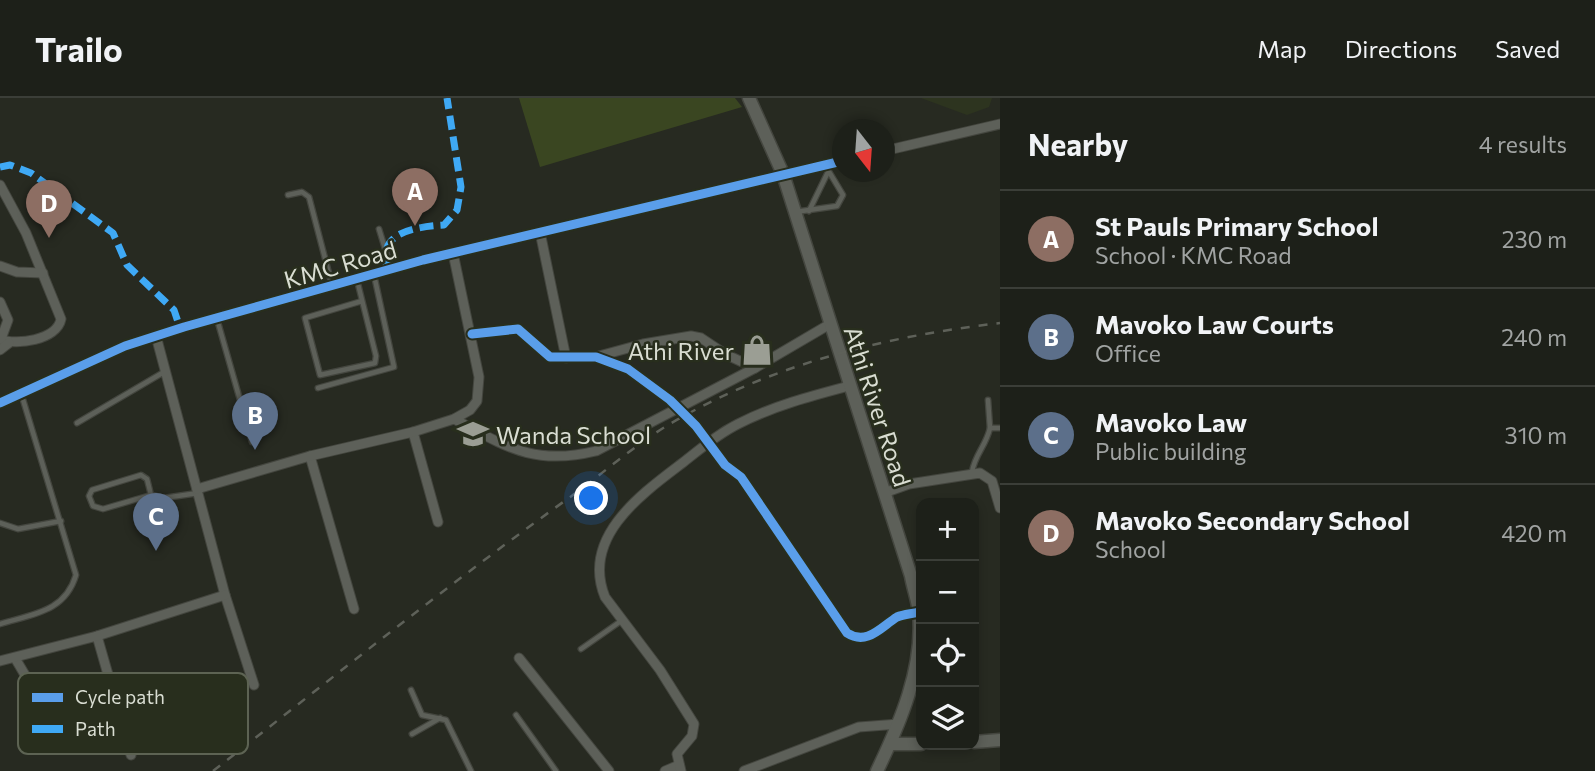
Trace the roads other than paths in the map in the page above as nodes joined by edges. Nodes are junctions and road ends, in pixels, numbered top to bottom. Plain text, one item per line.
1 (749, 98) edge
2 (1000, 124) edge
3 (895, 148) edge
4 (832, 165) edge
5 (827, 168) junction
6 (783, 174) junction
7 (0, 185) edge
8 (288, 195) dead end
9 (809, 211) junction
10 (795, 212) junction
11 (379, 229) dead end
12 (540, 232) junction
13 (453, 253) junction
14 (0, 266) edge
15 (392, 269) junction
16 (43, 273) junction
17 (374, 274) junction
18 (357, 279) junction
19 (332, 286) junction
20 (362, 301) junction
21 (0, 302) edge
22 (217, 319) junction
23 (830, 324) junction
24 (472, 334) junction
25 (156, 336) junction
26 (3, 340) edge
27 (0, 350) edge
28 (596, 357) junction
29 (566, 358) junction
30 (755, 368) junction
31 (165, 372) junction
32 (849, 386) junction
33 (318, 388) dead end
34 (21, 393) junction
35 (988, 400) dead end
36 (0, 403) edge
37 (677, 407) junction
38 (454, 419) junction
39 (77, 423) dead end
40 (990, 428) junction
41 (1000, 428) edge
42 (413, 432) junction
43 (252, 442) dead end
44 (709, 442) junction
45 (310, 456) junction
46 (972, 472) junction
47 (198, 491) junction
48 (884, 493) junction
49 (151, 495) junction
50 (1000, 506) edge
51 (61, 521) junction
52 (438, 522) dead end
53 (0, 523) edge
54 (225, 595) junction
55 (916, 602) edge
56 (354, 609) dead end
57 (916, 613) edge
58 (621, 621) junction
59 (0, 624) edge
60 (919, 624) edge
61 (97, 636) junction
62 (581, 649) dead end
63 (15, 658) junction
64 (519, 658) dead end
65 (0, 661) edge
66 (24, 673) edge
67 (108, 673) edge
68 (254, 685) dead end
69 (411, 690) dead end
70 (516, 715) dead end
71 (440, 718) junction
72 (899, 724) junction
73 (412, 733) dead end
74 (1000, 740) edge
75 (979, 742) edge
76 (891, 744) junction
77 (916, 744) edge
78 (680, 768) edge
79 (471, 771) edge
80 (556, 771) edge
81 (609, 771) edge
82 (665, 771) edge
83 (744, 771) edge
84 (877, 771) edge

1 - 6 main road, Athi River Road
2 - 3 street
4 - 5 street, KMC Road
5 - 6 street, KMC Road
5 - 9 lane
5 - 9 lane
6 - 10 main road, Athi River Road
6 - 12 street, KMC Road
7 - 16 street
8 - 19 lane
9 - 10 lane
10 - 23 main road, Athi River Road
11 - 15 lane
12 - 13 street, KMC Road
12 - 29 street
13 - 15 street, KMC Road
13 - 24 street
14 - 16 street
15 - 17 street, KMC Road
16 - 26 street
17 - 18 street, KMC Road
17 - 33 lane
18 - 19 street, KMC Road
18 - 20 lane
19 - 22 street, KMC Road
20 - 20 lane
21 - 26 street
22 - 25 street, KMC Road
22 - 43 lane
23 - 30 street
23 - 32 main road, Athi River Road
24 - 29 street
24 - 38 street
25 - 31 street
25 - 34 street, KMC Road
26 - 27 street
28 - 29 street
28 - 30 street
28 - 37 street
30 - 37 street
31 - 39 lane
31 - 47 street
32 - 44 street
32 - 48 main road, Athi River Road
34 - 36 street, KMC Road
34 - 51 lane
35 - 40 lane
37 - 38 street
37 - 44 street
38 - 42 street
40 - 41 lane
40 - 46 lane
42 - 45 street
42 - 52 street
44 - 57 street
44 - 58 street
45 - 47 street
45 - 56 street
46 - 48 street
46 - 50 street
47 - 49 lane
47 - 54 street
48 - 55 main road, Athi River Road
49 - 49 lane
51 - 53 lane
51 - 59 lane
54 - 61 street
54 - 68 street
58 - 62 lane
58 - 78 street
60 - 72 main road, Athi River Road
61 - 63 street
61 - 67 street
63 - 65 street
63 - 66 street
64 - 81 street
69 - 71 lane
70 - 80 lane
71 - 73 lane
71 - 79 lane
72 - 76 main road, Athi River Road
72 - 83 street
74 - 75 main road
76 - 77 main road
76 - 84 main road, Athi River Road
78 - 82 street

